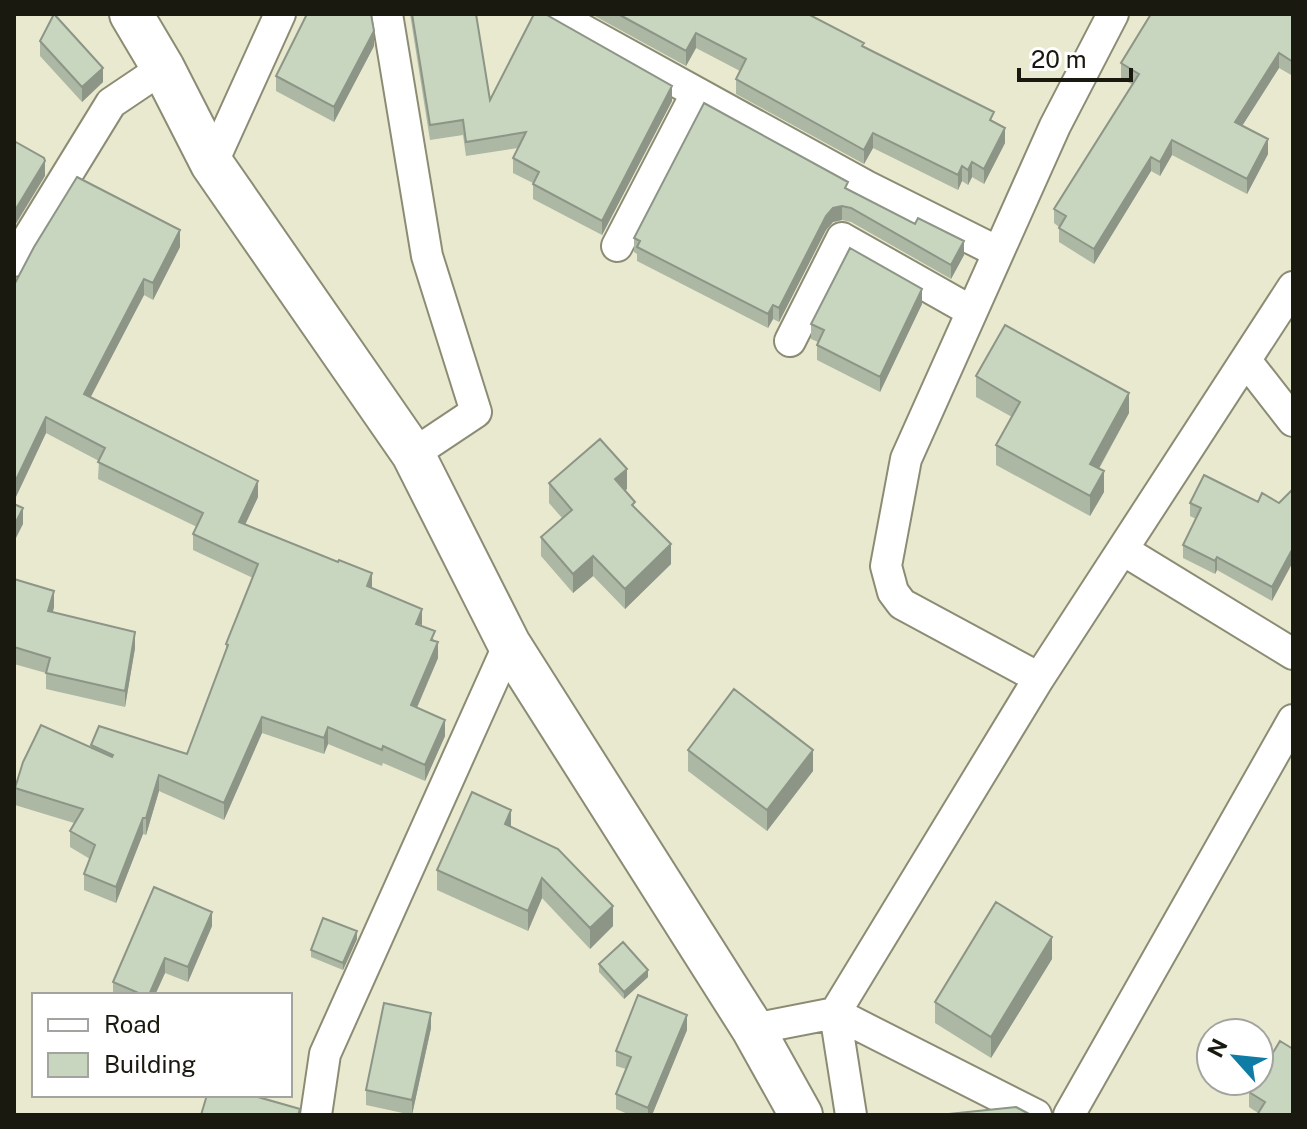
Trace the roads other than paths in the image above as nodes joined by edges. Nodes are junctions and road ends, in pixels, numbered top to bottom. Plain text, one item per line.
1 (131, 14) edge
2 (280, 14) edge
3 (387, 14) edge
4 (554, 14) edge
5 (1113, 14) edge
6 (163, 68) junction
7 (696, 94) junction
8 (212, 164) junction
9 (617, 246) dead end
10 (998, 252) junction
11 (14, 261) edge
12 (1293, 287) edge
13 (971, 311) junction
14 (790, 341) dead end
15 (1247, 362) junction
16 (1293, 421) edge
17 (413, 454) junction
18 (1123, 550) junction
19 (509, 644) junction
20 (1293, 654) edge
21 (1039, 678) junction
22 (1293, 720) edge
23 (835, 1013) junction
24 (753, 1029) junction
25 (316, 1115) edge
26 (801, 1115) edge
27 (851, 1115) edge
28 (1036, 1115) edge
29 (1069, 1115) edge

1 - 6 street
2 - 8 street
3 - 17 street
4 - 7 street
5 - 10 street
6 - 8 street
6 - 11 street
7 - 9 street
7 - 10 street
8 - 17 street
10 - 13 street
12 - 15 street
13 - 14 street
13 - 21 street
15 - 16 street
15 - 18 street
17 - 19 street
18 - 20 street
18 - 21 street
19 - 24 street
19 - 25 street
21 - 23 street
22 - 29 street
23 - 24 street
23 - 27 street
23 - 28 street
24 - 26 street

